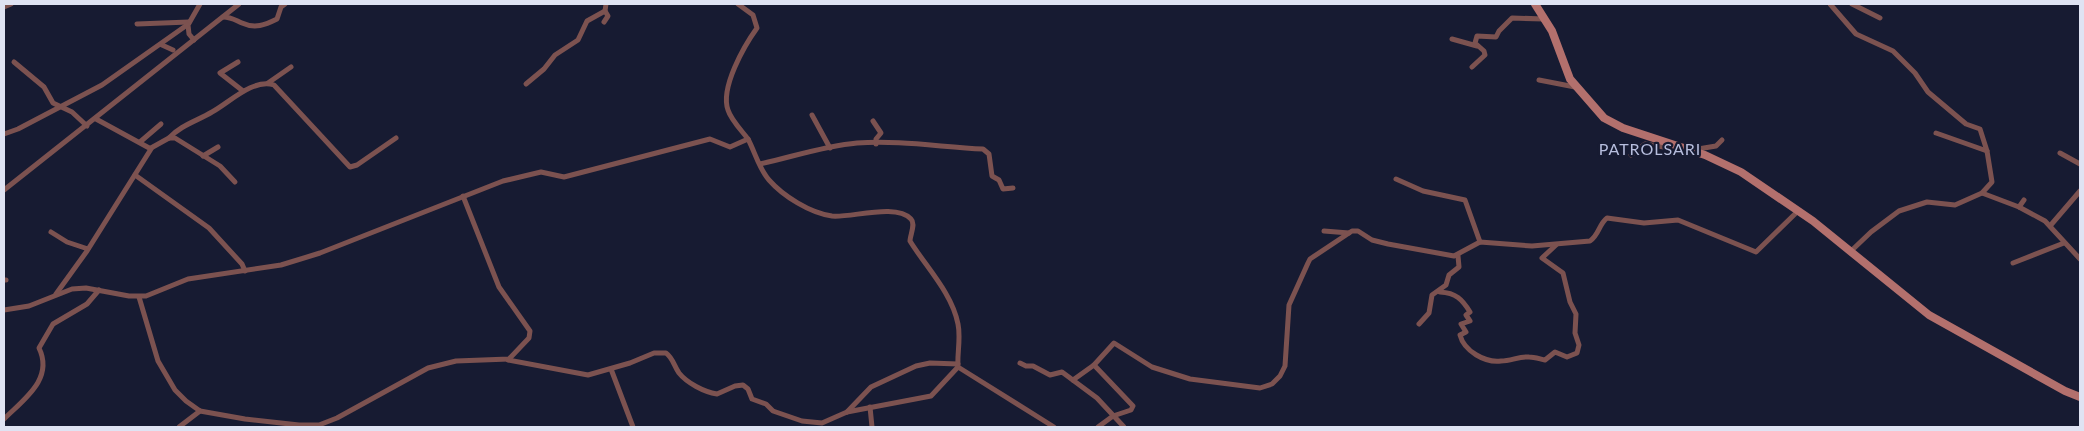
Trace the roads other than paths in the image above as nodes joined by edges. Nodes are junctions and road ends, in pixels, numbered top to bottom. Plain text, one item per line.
1 (12, 4) edge
2 (200, 4) edge
3 (239, 4) edge
4 (285, 4) edge
5 (606, 4) edge
6 (738, 4) edge
7 (1830, 4) edge
8 (1852, 4) edge
9 (1537, 7) edge
10 (4, 8) edge
11 (606, 11) junction
12 (223, 17) junction
13 (1880, 18) dead end
14 (1544, 19) junction
15 (604, 22) dead end
16 (137, 24) dead end
17 (188, 24) junction
18 (1452, 39) dead end
19 (194, 40) junction
20 (162, 45) junction
21 (1478, 46) junction
22 (173, 50) dead end
23 (14, 62) dead end
24 (238, 62) dead end
25 (291, 67) dead end
26 (1472, 67) dead end
27 (1539, 80) dead end
28 (268, 82) junction
29 (526, 84) dead end
30 (1575, 87) junction
31 (243, 91) junction
32 (63, 106) junction
33 (812, 115) dead end
34 (96, 119) junction
35 (873, 121) dead end
36 (161, 124) dead end
37 (87, 126) junction
38 (1936, 133) dead end
39 (4, 134) edge
40 (169, 138) junction
41 (396, 138) dead end
42 (748, 139) junction
43 (1722, 140) dead end
44 (140, 142) junction
45 (1667, 143) junction
46 (876, 144) junction
47 (218, 147) dead end
48 (151, 148) junction
49 (830, 148) junction
50 (1692, 150) junction
51 (1988, 151) junction
52 (2060, 153) dead end
53 (203, 156) junction
54 (1631, 156) dead end
55 (760, 164) junction
56 (2080, 164) edge
57 (135, 176) junction
58 (1396, 179) dead end
59 (235, 182) dead end
60 (1013, 188) dead end
61 (4, 190) edge
62 (2080, 191) edge
63 (1982, 193) junction
64 (463, 196) junction
65 (2024, 200) dead end
66 (2019, 207) junction
67 (1798, 211) junction
68 (2050, 226) junction
69 (1324, 231) dead end
70 (51, 232) dead end
71 (1349, 233) junction
72 (1480, 242) junction
73 (2064, 243) junction
74 (1557, 244) junction
75 (88, 249) junction
76 (1850, 252) junction
77 (1458, 256) junction
78 (2080, 259) edge
79 (2013, 263) dead end
80 (245, 271) junction
81 (99, 290) junction
82 (1440, 292) junction
83 (55, 294) junction
84 (139, 297) junction
85 (4, 310) edge
86 (1419, 324) dead end
87 (507, 360) junction
88 (1020, 363) dead end
89 (1094, 365) junction
90 (958, 366) junction
91 (611, 369) junction
92 (1073, 380) junction
93 (2080, 397) edge
94 (870, 408) junction
95 (200, 410) junction
96 (847, 412) junction
97 (1113, 416) junction
98 (4, 419) edge
99 (179, 427) edge
100 (633, 427) edge
101 (872, 427) edge
102 (1054, 427) edge
103 (1098, 427) edge
104 (1124, 427) edge

1 - 10 street
2 - 17 street
3 - 12 street
4 - 12 street
5 - 11 street
6 - 42 street
7 - 51 street
8 - 13 street
9 - 14 street
11 - 15 street
11 - 29 street
12 - 19 street
14 - 21 street
14 - 30 street
16 - 17 street
17 - 19 street
17 - 20 street
18 - 21 street
19 - 34 street
20 - 22 street
20 - 32 street
21 - 26 street
23 - 32 street
24 - 31 street
25 - 28 street
27 - 30 street
28 - 31 street
28 - 41 street
30 - 45 street
31 - 40 street
32 - 37 street
32 - 39 street
33 - 49 street
34 - 37 street
34 - 44 street
35 - 46 street
36 - 44 street
37 - 61 street
38 - 51 street
40 - 48 street
40 - 53 street
42 - 55 street
42 - 64 street
43 - 50 street
44 - 48 street
45 - 50 street
45 - 54 street
46 - 49 street
46 - 60 street
47 - 53 street
48 - 57 street
49 - 55 street
50 - 67 street
51 - 63 street
52 - 56 street
53 - 59 street
55 - 90 street
57 - 75 street
57 - 80 street
58 - 72 street
62 - 68 street
63 - 66 street
63 - 76 street
64 - 80 street
64 - 87 street
65 - 66 street
66 - 68 street
67 - 74 street
67 - 76 street
68 - 73 street
69 - 71 street
70 - 75 street
71 - 77 street
71 - 89 street
72 - 74 street
72 - 77 street
73 - 78 street
73 - 79 street
74 - 82 street
75 - 83 street
76 - 93 street
77 - 82 street
80 - 84 street
81 - 83 street
81 - 84 street
81 - 98 street
82 - 86 street
83 - 85 street
84 - 95 street
87 - 91 street
87 - 95 street
88 - 92 street
89 - 92 street
89 - 97 street
90 - 94 street
90 - 96 street
90 - 102 street
91 - 96 street
91 - 100 street
92 - 97 street
94 - 96 street
94 - 101 street
95 - 99 street
97 - 103 street
97 - 104 street

